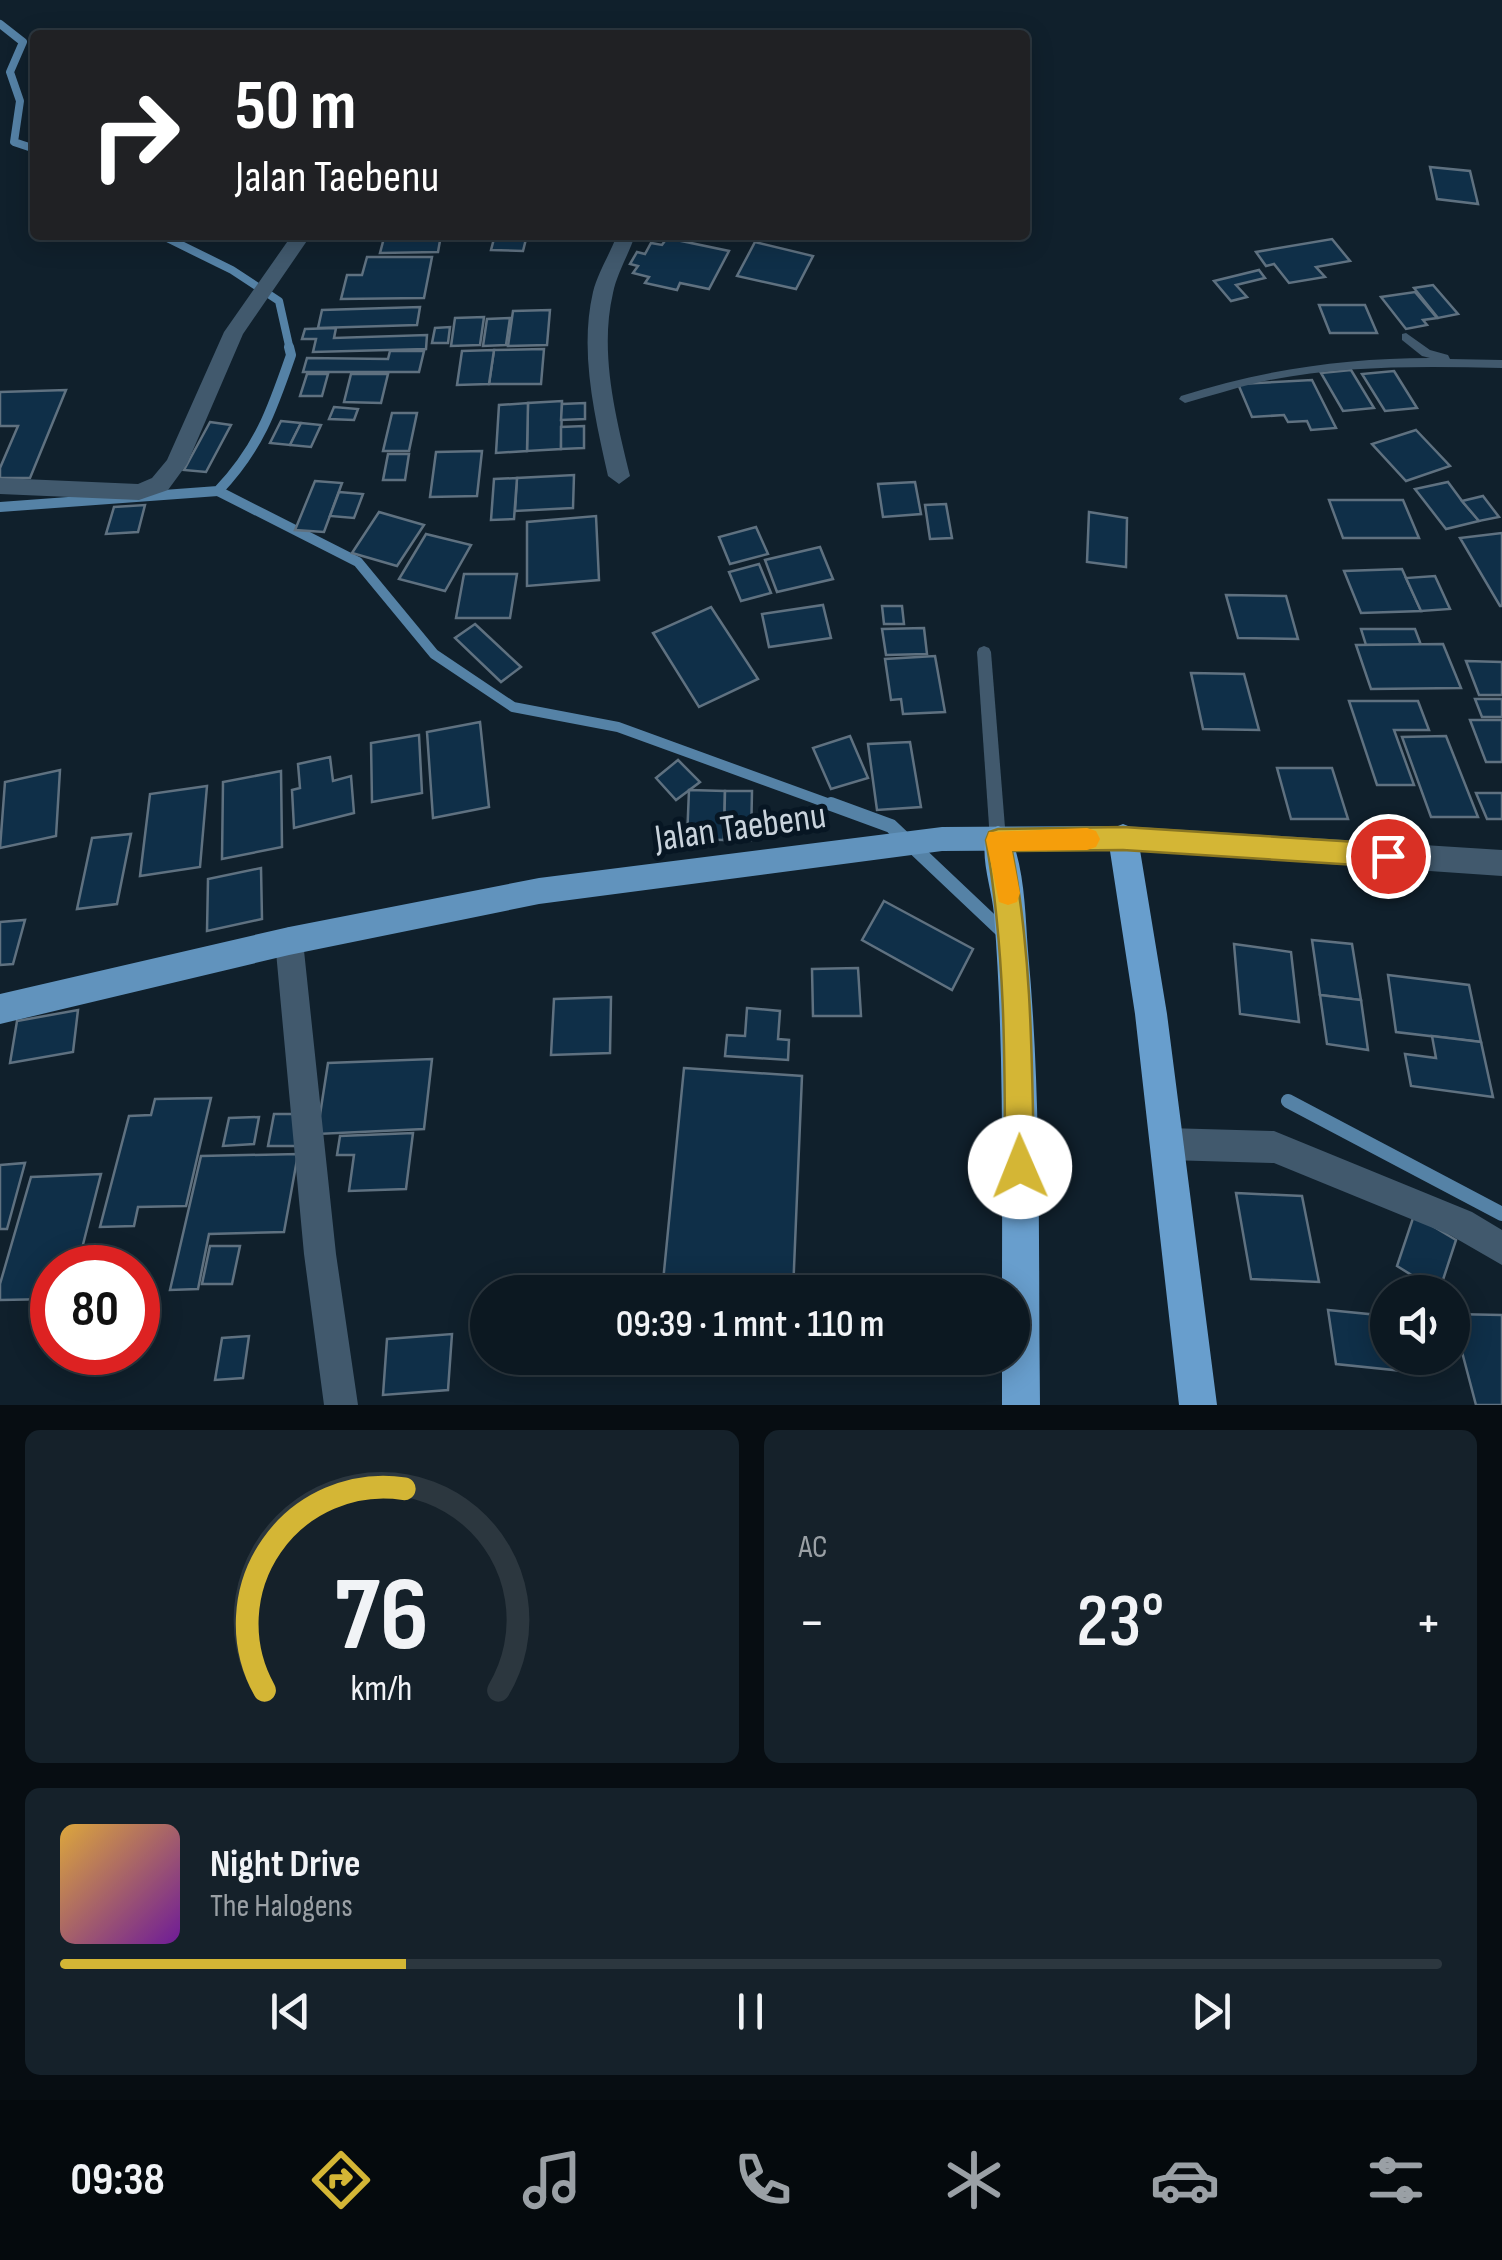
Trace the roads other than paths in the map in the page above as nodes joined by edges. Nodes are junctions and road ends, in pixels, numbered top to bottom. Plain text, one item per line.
1 (299, 240) edge
2 (624, 240) edge
3 (1406, 337) dead end
4 (1463, 363) junction
5 (1502, 364) edge
6 (1185, 400) dead end
7 (619, 476) dead end
8 (0, 486) edge
9 (984, 652) dead end
10 (1123, 838) junction
11 (998, 840) junction
12 (1502, 863) edge
13 (290, 941) junction
14 (0, 1008) edge
15 (1166, 1144) junction
16 (1502, 1249) edge
17 (341, 1405) edge
18 (1022, 1405) edge
19 (1198, 1405) edge

1 - 8 street
2 - 7 street
3 - 4 lane
4 - 5 lane
4 - 6 lane
9 - 11 lane
10 - 11 main road, Jalan Taebenu
10 - 12 street, Jalan Taebenu
10 - 15 highway
11 - 13 main road, Jalan Taebenu
11 - 18 highway
13 - 14 main road, Jalan Taebenu
13 - 17 street
15 - 16 street
15 - 19 highway

